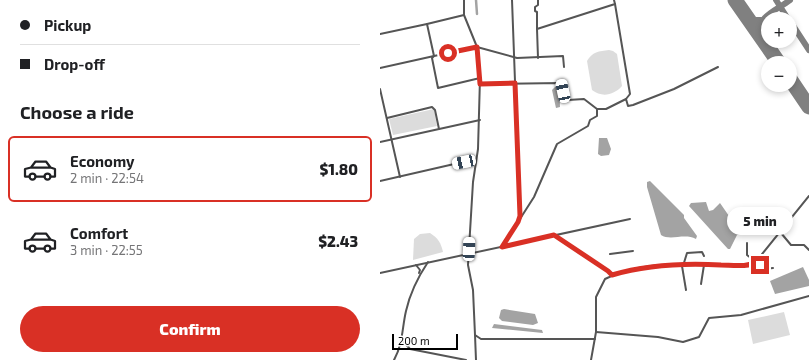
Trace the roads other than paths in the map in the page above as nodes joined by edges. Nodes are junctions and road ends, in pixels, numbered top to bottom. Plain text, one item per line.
1 (464, 0) edge
2 (512, 0) edge
3 (538, 0) edge
4 (614, 0) edge
5 (614, 4) junction
6 (464, 15) junction
7 (427, 24) junction
8 (537, 28) junction
9 (380, 34) edge
10 (477, 47) junction
11 (434, 56) junction
12 (538, 58) junction
13 (564, 67) dead end
14 (718, 67) dead end
15 (380, 68) edge
16 (480, 78) junction
17 (515, 83) junction
18 (480, 84) junction
19 (380, 89) edge
20 (626, 99) junction
21 (597, 109) junction
22 (387, 118) junction
23 (480, 120) junction
24 (439, 129) junction
25 (392, 140) junction
26 (380, 142) edge
27 (477, 159) junction
28 (400, 176) junction
29 (380, 181) edge
30 (809, 196) edge
31 (520, 216) junction
32 (630, 219) dead end
33 (781, 233) junction
34 (554, 235) junction
35 (748, 244) dead end
36 (502, 247) junction
37 (809, 250) edge
38 (633, 251) dead end
39 (469, 254) junction
40 (610, 254) dead end
41 (704, 256) dead end
42 (757, 261) junction
43 (428, 262) junction
44 (415, 265) junction
45 (704, 265) junction
46 (683, 266) junction
47 (772, 268) dead end
48 (380, 273) edge
49 (419, 275) junction
50 (612, 275) junction
51 (701, 284) dead end
52 (686, 290) dead end
53 (809, 296) edge
54 (596, 332) junction
55 (475, 335) junction
56 (595, 339) junction
57 (402, 340) junction
58 (452, 357) junction
59 (394, 360) edge
60 (451, 360) edge
61 (466, 360) edge
62 (476, 360) edge
63 (591, 360) edge

1 - 6 street
2 - 17 street
3 - 8 street
4 - 5 street
5 - 8 street
5 - 20 street
6 - 7 street
6 - 10 street
7 - 9 street
7 - 11 street
8 - 12 street
10 - 11 street
10 - 12 street
10 - 16 street
11 - 15 street
11 - 16 street
12 - 13 street
14 - 20 street
16 - 18 street
17 - 18 street
17 - 21 street
17 - 31 street
18 - 23 street
19 - 22 street
20 - 21 street
21 - 31 street
22 - 24 street
22 - 25 street
23 - 24 street
23 - 27 street
24 - 25 street
25 - 26 street
25 - 28 street
27 - 28 street
27 - 39 street
28 - 29 street
30 - 33 street
31 - 36 street
32 - 34 street
33 - 37 street
33 - 42 street
34 - 36 street
34 - 50 street
35 - 42 street
36 - 39 street
38 - 40 street
39 - 43 street
39 - 55 street
41 - 46 street
42 - 45 street
42 - 47 street
43 - 44 street
43 - 49 street
44 - 48 street
44 - 49 street
45 - 46 street
45 - 51 street
46 - 50 street
46 - 52 street
49 - 57 street
50 - 54 street
53 - 54 street
54 - 56 street
55 - 56 street
55 - 62 street
56 - 63 street
57 - 58 street
57 - 59 street
58 - 60 street
58 - 61 street

